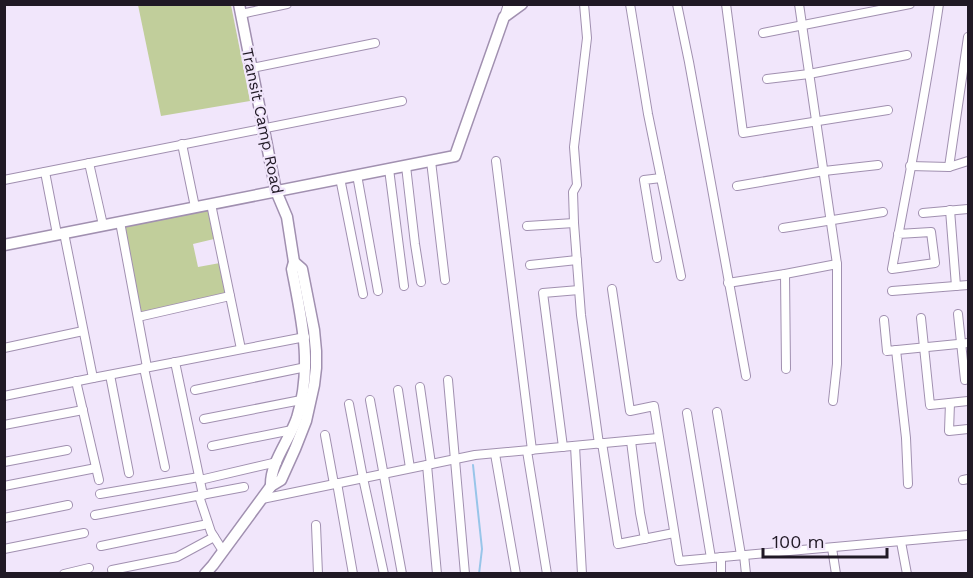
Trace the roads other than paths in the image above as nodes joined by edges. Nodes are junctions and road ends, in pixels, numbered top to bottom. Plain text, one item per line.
1 (287, 4) edge
2 (508, 4) edge
3 (522, 4) edge
4 (584, 4) edge
5 (630, 4) edge
6 (677, 4) edge
7 (726, 4) edge
8 (799, 4) edge
9 (910, 4) edge
10 (939, 4) edge
11 (240, 8) edge
12 (865, 9) edge
13 (504, 16) junction
14 (802, 26) junction
15 (763, 33) dead end
16 (969, 37) edge
17 (375, 43) dead end
18 (907, 55) dead end
19 (252, 68) junction
20 (809, 74) junction
21 (767, 79) dead end
22 (402, 101) dead end
23 (888, 110) dead end
24 (816, 122) junction
25 (264, 128) junction
26 (182, 144) junction
27 (431, 161) junction
28 (496, 161) dead end
29 (969, 161) edge
30 (89, 163) junction
31 (878, 165) dead end
32 (406, 166) junction
33 (910, 166) junction
34 (949, 167) junction
35 (389, 169) junction
36 (824, 171) junction
37 (45, 172) junction
38 (357, 175) junction
39 (340, 178) junction
40 (661, 178) junction
41 (4, 180) edge
42 (737, 186) dead end
43 (276, 191) junction
44 (211, 204) junction
45 (195, 207) junction
46 (969, 209) edge
47 (950, 210) junction
48 (883, 212) dead end
49 (923, 213) dead end
50 (831, 220) junction
51 (120, 222) junction
52 (574, 223) junction
53 (104, 225) junction
54 (527, 226) dead end
55 (783, 228) dead end
56 (61, 233) junction
57 (898, 234) junction
58 (4, 244) edge
59 (657, 258) dead end
60 (577, 260) junction
61 (837, 264) junction
62 (530, 266) dead end
63 (785, 274) junction
64 (681, 276) dead end
65 (445, 280) dead end
66 (421, 282) dead end
67 (728, 283) junction
68 (969, 285) edge
69 (404, 286) dead end
70 (957, 286) junction
71 (612, 289) dead end
72 (579, 290) junction
73 (378, 291) dead end
74 (892, 291) dead end
75 (363, 294) dead end
76 (230, 296) junction
77 (958, 314) dead end
78 (138, 317) junction
79 (921, 318) dead end
80 (884, 320) dead end
81 (83, 331) junction
82 (308, 341) junction
83 (965, 343) edge
84 (4, 348) edge
85 (923, 348) junction
86 (241, 349) junction
87 (896, 350) junction
88 (175, 362) junction
89 (306, 367) junction
90 (145, 368) junction
91 (786, 369) dead end
92 (110, 375) junction
93 (746, 376) dead end
94 (93, 378) junction
95 (448, 380) dead end
96 (965, 380) dead end
97 (76, 381) junction
98 (420, 387) dead end
99 (195, 390) dead end
100 (398, 390) dead end
101 (4, 396) edge
102 (301, 400) junction
103 (370, 400) dead end
104 (833, 401) dead end
105 (969, 401) edge
106 (950, 403) junction
107 (349, 404) dead end
108 (83, 410) junction
109 (687, 412) dead end
110 (717, 412) dead end
111 (204, 419) dead end
112 (4, 425) edge
113 (969, 429) edge
114 (292, 430) junction
115 (325, 435) dead end
116 (658, 438) junction
117 (631, 441) junction
118 (600, 444) junction
119 (212, 446) dead end
120 (575, 446) junction
121 (563, 447) junction
122 (67, 450) dead end
123 (529, 450) junction
124 (495, 454) junction
125 (5, 459) edge
126 (456, 459) junction
127 (277, 462) junction
128 (429, 465) junction
129 (96, 468) junction
130 (165, 468) dead end
131 (410, 468) junction
132 (129, 473) dead end
133 (384, 474) junction
134 (200, 478) junction
135 (363, 478) junction
136 (99, 480) dead end
137 (335, 484) junction
138 (908, 484) dead end
139 (4, 486) edge
140 (271, 486) junction
141 (244, 487) dead end
142 (100, 494) dead end
143 (201, 495) junction
144 (262, 499) junction
145 (68, 505) dead end
146 (95, 515) dead end
147 (4, 518) edge
148 (208, 524) junction
149 (316, 525) dead end
150 (84, 533) dead end
151 (674, 533) junction
152 (969, 535) edge
153 (214, 537) junction
154 (645, 539) junction
155 (902, 542) junction
156 (101, 546) dead end
157 (832, 548) junction
158 (4, 549) edge
159 (223, 551) junction
160 (742, 555) junction
161 (721, 557) junction
162 (711, 558) junction
163 (89, 568) dead end
164 (139, 569) edge
165 (112, 570) dead end
166 (64, 573) edge
167 (205, 573) edge
168 (318, 573) edge
169 (353, 573) edge
170 (384, 573) edge
171 (402, 573) edge
172 (437, 573) edge
173 (465, 573) edge
174 (516, 573) edge
175 (547, 573) edge
176 (582, 573) edge
177 (722, 573) edge
178 (746, 573) edge
179 (836, 573) edge
180 (907, 573) edge

1 - 11 street
2 - 13 street
3 - 13 main road
4 - 52 street
5 - 40 street
6 - 67 street
7 - 24 street
8 - 14 street
9 - 12 street
10 - 33 street
11 - 19 main road, Transit Camp Road
12 - 14 street
13 - 27 main road
14 - 15 street
14 - 20 street
16 - 34 street
17 - 19 street
18 - 20 street
19 - 25 main road, Transit Camp Road
20 - 21 street
20 - 24 street
22 - 25 street
23 - 24 street
24 - 36 street
25 - 26 street
25 - 43 main road, Transit Camp Road
26 - 30 street
26 - 45 street
27 - 32 main road
27 - 65 street
28 - 123 street
29 - 34 street
30 - 37 street
30 - 53 street
31 - 36 street
32 - 35 main road
32 - 66 street
33 - 34 street
33 - 57 street
35 - 38 main road
35 - 69 street
36 - 42 street
36 - 50 street
37 - 41 street
37 - 56 street
38 - 39 main road
38 - 73 street
39 - 43 main road
39 - 75 street
40 - 59 street
40 - 64 street
43 - 44 main road
43 - 82 main road, Transit Camp Road
44 - 45 main road
44 - 76 street
45 - 51 main road
46 - 47 street
47 - 49 street
47 - 70 street
48 - 50 street
50 - 55 street
50 - 61 street
51 - 53 main road
51 - 78 street
52 - 54 street
52 - 60 street
53 - 56 main road
56 - 58 main road
56 - 81 street
57 - 57 street
60 - 62 street
60 - 72 street
61 - 63 street
61 - 104 street
63 - 67 street
63 - 91 street
67 - 93 street
68 - 70 street
70 - 74 street
71 - 116 street
72 - 118 street
72 - 121 street
76 - 78 street
76 - 86 street
77 - 83 street
78 - 90 street
79 - 85 street
80 - 87 street
81 - 84 street
81 - 94 street
82 - 86 street
82 - 89 main road, Transit Camp Road
82 - 140 main road, Transit Camp Road
83 - 85 street
83 - 96 street
85 - 87 street
85 - 106 street
86 - 88 street
87 - 138 street
88 - 90 street
88 - 134 street
89 - 99 street
89 - 102 main road, Transit Camp Road
90 - 92 street
90 - 130 street
92 - 94 street
92 - 132 street
94 - 97 street
95 - 126 street
97 - 101 street
97 - 108 street
98 - 128 street
100 - 131 street
102 - 111 street
102 - 114 main road, Transit Camp Road
103 - 133 street
105 - 106 street
106 - 113 street
107 - 135 street
108 - 112 street
108 - 129 street
109 - 162 street
110 - 160 street
114 - 119 street
114 - 127 main road, Transit Camp Road
115 - 137 street
116 - 117 street
116 - 151 street
117 - 118 street
117 - 154 street
118 - 120 street
118 - 154 street
120 - 121 street
120 - 176 street
121 - 123 street
122 - 125 street
123 - 124 street
123 - 175 street
124 - 126 street
124 - 174 street
126 - 128 street
126 - 173 street
127 - 134 street
127 - 140 main road, Transit Camp Road
128 - 131 street
128 - 172 street
129 - 136 street
129 - 139 street
131 - 133 street
133 - 135 street
133 - 171 street
134 - 142 street
134 - 143 street
135 - 137 street
135 - 170 street
137 - 144 street
137 - 169 street
140 - 144 main road, Transit Camp Road
141 - 143 street
143 - 146 street
143 - 148 street
144 - 159 main road, Transit Camp Road
145 - 147 street
148 - 153 street
148 - 156 street
149 - 168 street
150 - 158 street
151 - 154 street
151 - 162 street
152 - 155 street
153 - 159 street
153 - 164 street
155 - 157 street
155 - 180 street
157 - 160 street
157 - 179 street
159 - 167 main road, Transit Camp Road
160 - 161 street
160 - 178 street
161 - 162 street
161 - 177 street
163 - 166 street
164 - 165 street

